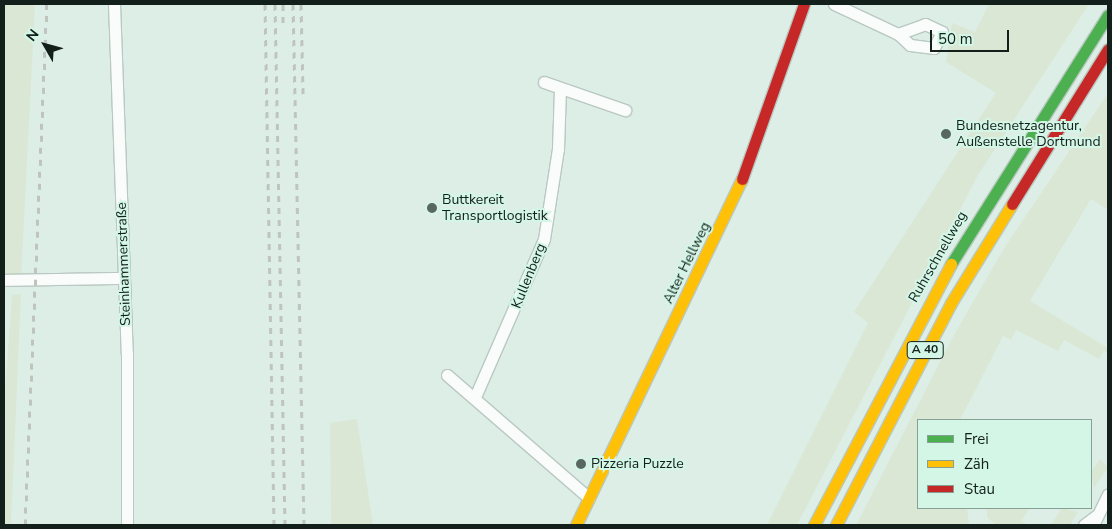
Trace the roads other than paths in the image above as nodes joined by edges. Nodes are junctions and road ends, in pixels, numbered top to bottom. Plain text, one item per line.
1 (114, 4) edge
2 (804, 4) edge
3 (834, 4) edge
4 (1108, 10) edge
5 (1108, 15) edge
6 (898, 34) dead end
7 (1089, 42) junction
8 (1108, 49) edge
9 (544, 82) dead end
10 (560, 88) junction
11 (625, 110) dead end
12 (124, 278) junction
13 (4, 280) edge
14 (447, 375) dead end
15 (475, 397) junction
16 (1108, 494) edge
17 (589, 498) junction
18 (1094, 521) edge
19 (127, 525) edge
20 (576, 525) edge
21 (814, 525) edge
22 (836, 525) edge
23 (1084, 525) edge

1 - 12 street, Steinhammerstraße
2 - 17 main road, Alter Hellweg
3 - 6 street
4 - 7 main road
5 - 7 main road, Ruhrschnellweg / A 40
7 - 21 main road, Ruhrschnellweg / A 40
8 - 22 main road, A 40
9 - 10 street
10 - 11 street
10 - 15 street, Kullenberg
12 - 13 street
12 - 19 street, Steinhammerstraße
14 - 15 street
15 - 17 street
16 - 18 street
17 - 20 main road, Alter Hellweg
18 - 23 street

